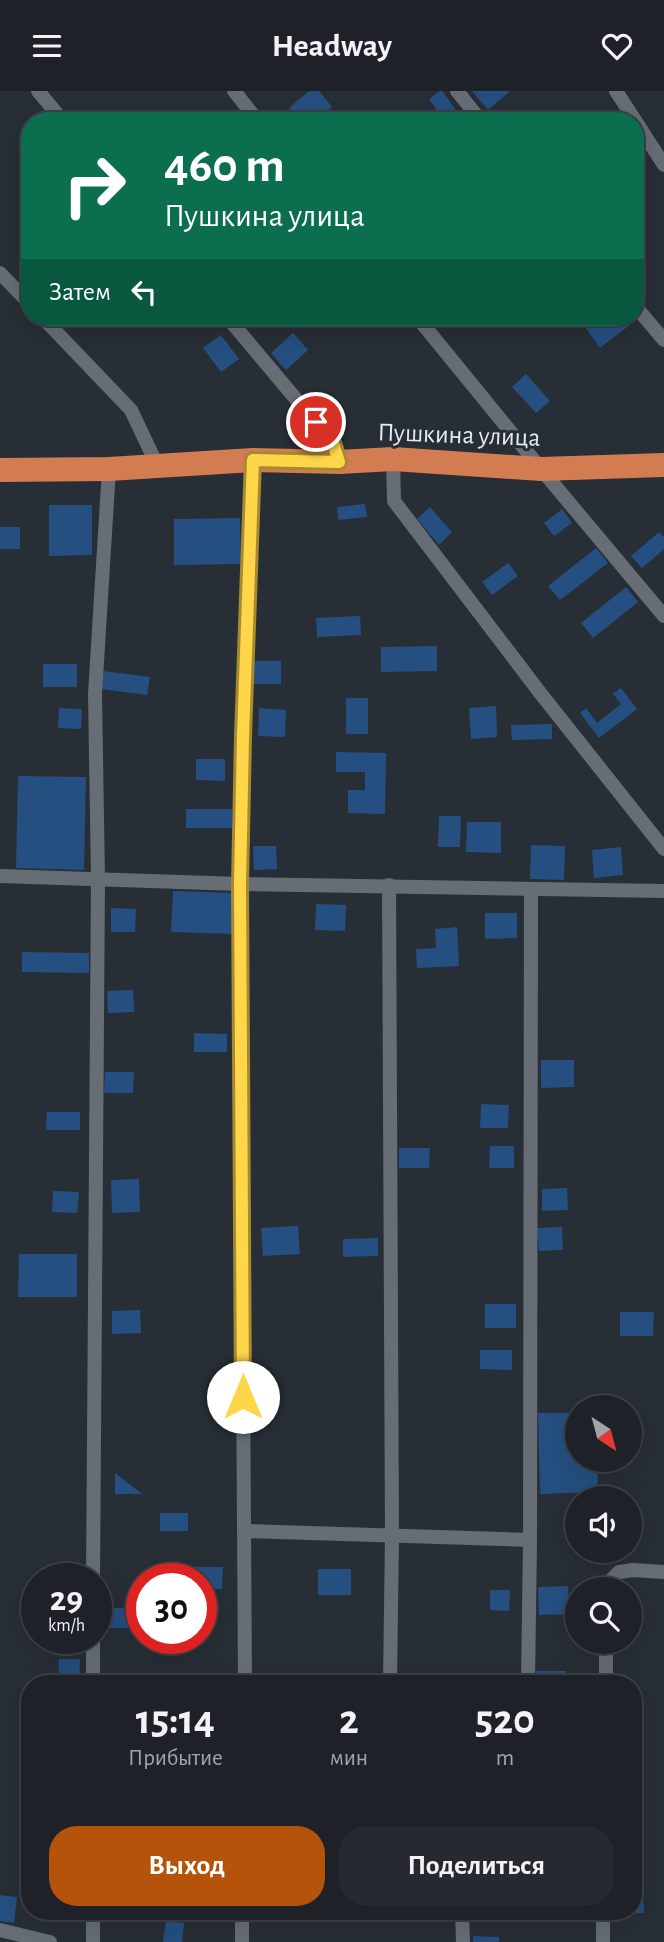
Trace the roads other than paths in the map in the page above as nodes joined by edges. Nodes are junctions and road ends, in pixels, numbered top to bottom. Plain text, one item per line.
1 (38, 91) edge
2 (234, 91) edge
3 (457, 91) edge
4 (616, 91) edge
5 (56, 112) edge
6 (251, 112) edge
7 (474, 112) edge
8 (630, 112) edge
9 (644, 134) edge
10 (664, 165) edge
11 (0, 273) edge
12 (21, 295) edge
13 (644, 317) edge
14 (51, 326) edge
15 (236, 326) edge
16 (424, 326) edge
17 (664, 340) edge
18 (393, 459) junction
19 (253, 460) junction
20 (339, 462) junction
21 (664, 465) edge
22 (158, 467) junction
23 (109, 469) junction
24 (541, 469) junction
25 (0, 470) edge
26 (664, 616) edge
27 (664, 849) edge
28 (0, 876) edge
29 (98, 879) junction
30 (240, 884) junction
31 (389, 885) junction
32 (531, 890) junction
33 (664, 891) edge
34 (244, 1531) junction
35 (392, 1536) junction
36 (530, 1540) junction
37 (93, 1563) edge
38 (664, 1572) edge
39 (614, 1577) edge
40 (93, 1654) edge
41 (606, 1654) edge
42 (93, 1675) edge
43 (245, 1675) edge
44 (390, 1675) edge
45 (528, 1675) edge
46 (606, 1675) edge
47 (93, 1920) edge
48 (242, 1920) edge
49 (462, 1920) edge
50 (603, 1920) edge
51 (0, 1930) edge
52 (25, 1939) edge
53 (50, 1942) edge
54 (93, 1942) edge
55 (242, 1942) edge
56 (463, 1942) edge
57 (603, 1942) edge

1 - 5 street
2 - 6 street
3 - 7 street
4 - 8 street
9 - 10 street
11 - 12 street
13 - 17 street
14 - 22 street
15 - 20 street
16 - 24 street
18 - 20 highway, Пушкина улица
18 - 24 highway, Пушкина улица
18 - 27 street
19 - 20 highway, Пушкина улица
19 - 22 highway, Пушкина улица
19 - 30 street
21 - 24 highway, Пушкина улица
22 - 23 highway, Пушкина улица
23 - 25 highway, Пушкина улица
23 - 29 street
24 - 26 street
28 - 29 street
29 - 30 street
29 - 37 street
30 - 31 street
30 - 34 street
31 - 32 street
31 - 35 street
32 - 33 street
32 - 36 street
34 - 35 street
34 - 43 street
35 - 36 street
35 - 44 street
36 - 45 street
38 - 39 street
40 - 42 street
41 - 46 street
47 - 54 street
48 - 55 street
49 - 56 street
50 - 57 street
51 - 52 street
52 - 53 street

